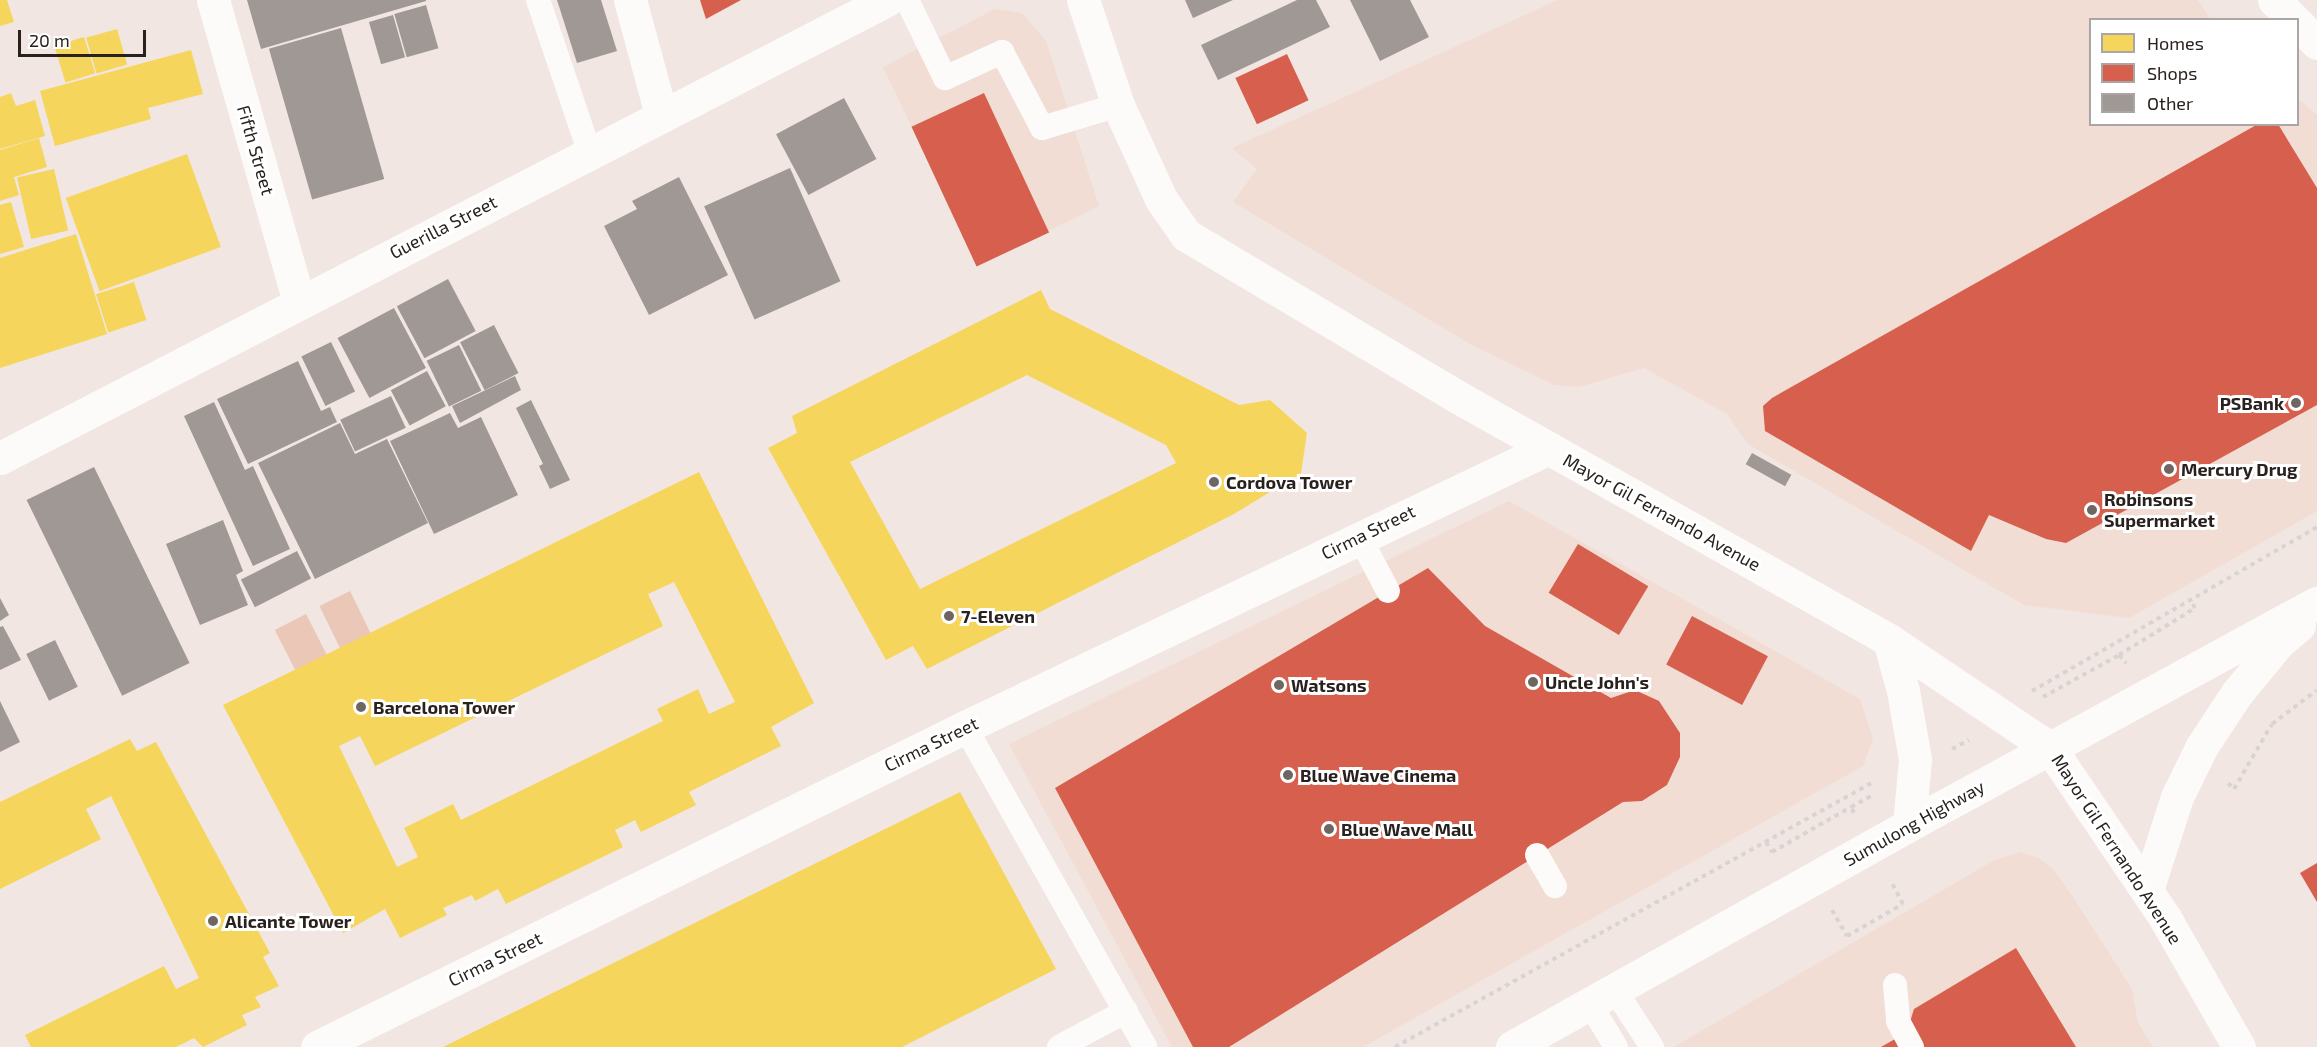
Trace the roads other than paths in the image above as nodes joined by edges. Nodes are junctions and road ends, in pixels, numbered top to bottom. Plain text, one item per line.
1 (213, 0) edge
2 (538, 0) edge
3 (630, 0) edge
4 (887, 0) edge
5 (907, 0) edge
6 (1083, 0) edge
7 (2274, 0) edge
8 (2292, 18) edge
9 (2299, 25) edge
10 (2317, 43) edge
11 (1118, 105) junction
12 (661, 114) junction
13 (589, 151) junction
14 (299, 301) junction
15 (1549, 448) junction
16 (0, 458) edge
17 (1359, 536) junction
18 (1388, 591) dead end
19 (2317, 603) edge
20 (2317, 610) edge
21 (1889, 640) junction
22 (965, 727) junction
23 (2050, 748) junction
24 (1909, 825) junction
25 (1537, 855) dead end
26 (1555, 886) dead end
27 (2147, 890) junction
28 (1895, 985) dead end
29 (1602, 997) junction
30 (1126, 1011) junction
31 (1521, 1045) edge
32 (316, 1047) edge
33 (1059, 1047) edge
34 (1144, 1047) edge
35 (1616, 1047) edge
36 (1652, 1047) edge
37 (1912, 1047) edge
38 (2238, 1047) edge

1 - 14 street, Fifth Street
2 - 13 lane
3 - 12 street
4 - 12 street, Guerilla Street
5 - 11 lane
6 - 11 street, Mayor Gil Fernando Avenue
7 - 8 street
9 - 10 street
11 - 15 street, Mayor Gil Fernando Avenue
12 - 13 street, Guerilla Street
13 - 14 street, Guerilla Street
14 - 16 street, Guerilla Street
15 - 17 street, Cirma Street
15 - 21 street, Mayor Gil Fernando Avenue
17 - 18 lane
17 - 22 street, Cirma Street
19 - 23 street, Sumulong Highway
20 - 27 street
21 - 23 street, Mayor Gil Fernando Avenue
21 - 24 street
22 - 30 lane
22 - 32 street, Cirma Street
23 - 24 street, Sumulong Highway
23 - 27 street, Mayor Gil Fernando Avenue
24 - 29 street, Sumulong Highway
25 - 26 lane
27 - 38 street, Mayor Gil Fernando Avenue
28 - 37 lane
29 - 31 street, Sumulong Highway
29 - 35 lane
29 - 36 lane
30 - 33 lane
30 - 34 lane

